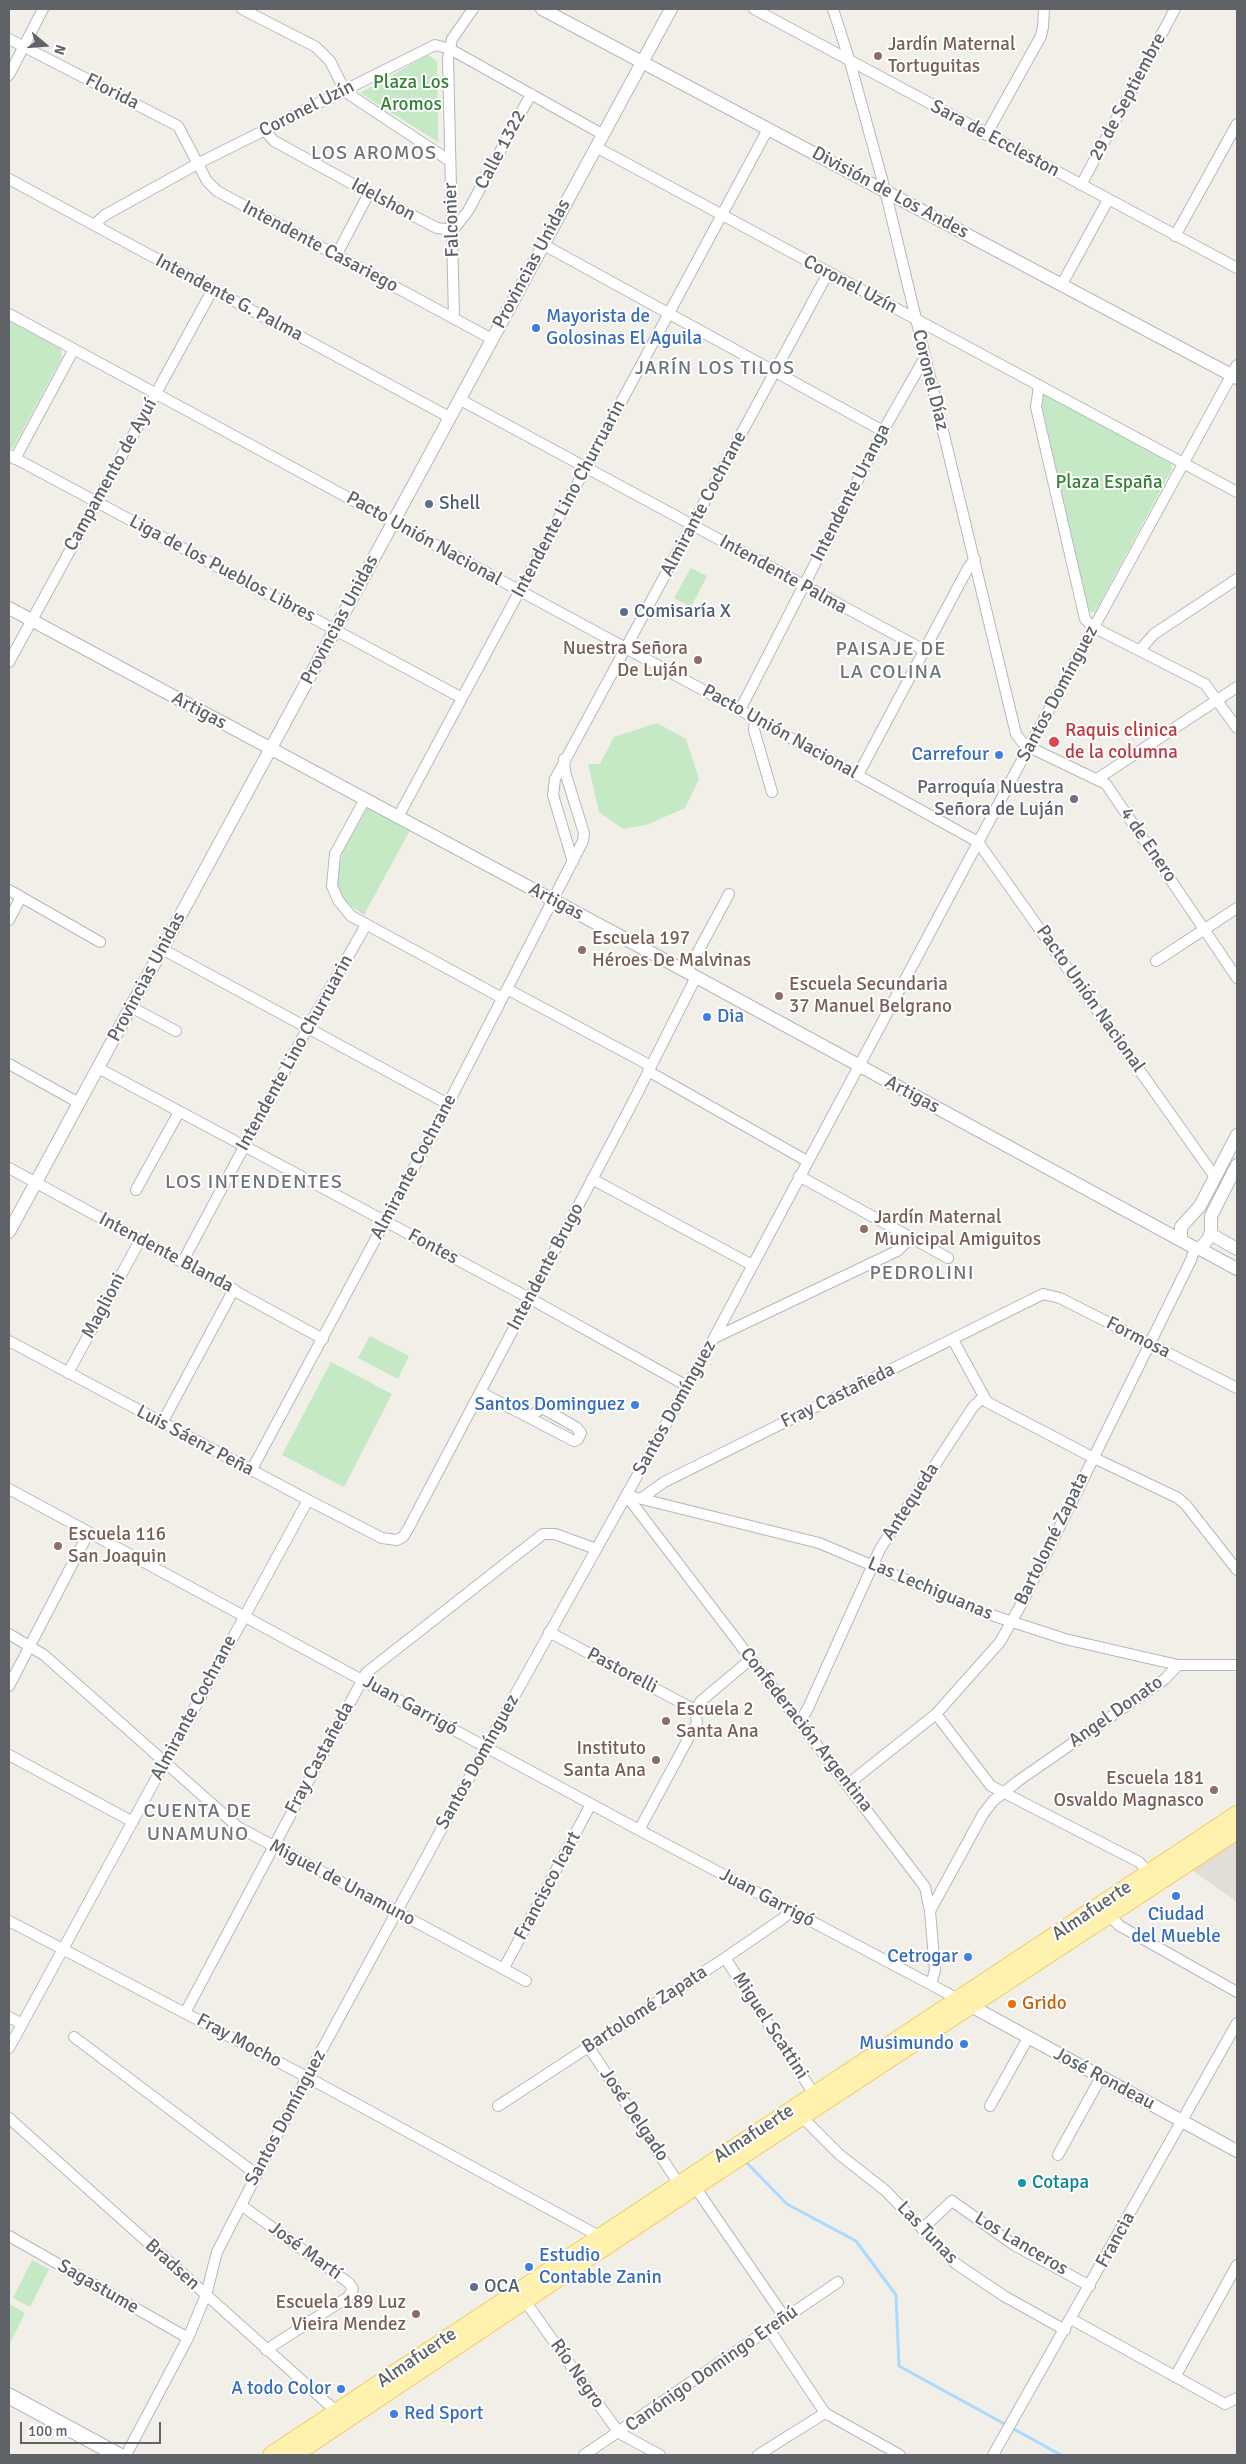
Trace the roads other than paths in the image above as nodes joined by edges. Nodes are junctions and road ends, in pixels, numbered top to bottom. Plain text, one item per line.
1 (43, 9) edge
2 (242, 9) edge
3 (473, 9) edge
4 (542, 9) edge
5 (671, 9) edge
6 (754, 9) edge
7 (833, 9) edge
8 (1042, 9) edge
9 (1175, 9) edge
10 (9, 39) edge
11 (24, 47) junction
12 (450, 49) junction
13 (641, 62) junction
14 (850, 62) junction
15 (9, 75) edge
16 (344, 89) junction
17 (531, 94) junction
18 (1237, 124) edge
19 (768, 129) junction
20 (265, 131) junction
21 (602, 134) junction
22 (986, 135) junction
23 (596, 147) junction
24 (450, 161) junction
25 (199, 163) junction
26 (9, 179) edge
27 (1081, 185) junction
28 (885, 190) junction
29 (369, 193) junction
30 (1108, 200) junction
31 (722, 214) junction
32 (94, 225) junction
33 (453, 230) junction
34 (1175, 236) junction
35 (544, 245) junction
36 (336, 256) junction
37 (1237, 268) edge
38 (828, 273) junction
39 (1062, 284) junction
40 (212, 289) junction
41 (9, 314) edge
42 (668, 314) junction
43 (454, 318) junction
44 (916, 320) junction
45 (492, 339) junction
46 (74, 349) junction
47 (924, 359) junction
48 (775, 372) junction
49 (1235, 373) edge
50 (1039, 386) junction
51 (156, 393) junction
52 (458, 399) junction
53 (449, 417) junction
54 (883, 431) junction
55 (12, 457) edge
56 (1183, 463) junction
57 (586, 468) junction
58 (1237, 492) edge
59 (95, 502) junction
60 (392, 522) junction
61 (693, 525) junction
62 (975, 559) junction
63 (1237, 579) edge
64 (803, 586) junction
65 (520, 591) junction
66 (9, 608) edge
67 (31, 620) junction
68 (1093, 627) junction
69 (335, 629) junction
70 (626, 648) junction
71 (924, 650) junction
72 (1140, 650) junction
73 (9, 662) edge
74 (1237, 687) edge
75 (462, 698) junction
76 (1218, 700) junction
77 (740, 710) junction
78 (755, 719) junction
79 (1237, 728) edge
80 (1030, 747) junction
81 (270, 749) junction
82 (564, 760) junction
83 (858, 775) junction
84 (1097, 779) junction
85 (772, 792) dead end
86 (365, 799) junction
87 (398, 817) junction
88 (978, 842) junction
89 (573, 862) junction
90 (9, 890) edge
91 (730, 894) dead end
92 (21, 897) junction
93 (554, 900) junction
94 (1237, 908) edge
95 (9, 920) edge
96 (366, 925) junction
97 (1205, 930) junction
98 (100, 942) dead end
99 (162, 949) junction
100 (1156, 962) dead end
101 (691, 974) junction
102 (1237, 978) edge
103 (505, 993) junction
104 (131, 1007) junction
105 (308, 1029) junction
106 (176, 1031) dead end
107 (9, 1064) edge
108 (859, 1066) junction
109 (98, 1068) junction
110 (650, 1068) junction
111 (78, 1103) junction
112 (448, 1104) junction
113 (179, 1112) junction
114 (1237, 1135) edge
115 (245, 1146) junction
116 (807, 1161) junction
117 (1237, 1165) edge
118 (9, 1168) edge
119 (799, 1176) junction
120 (1215, 1177) junction
121 (592, 1180) junction
122 (36, 1183) junction
123 (136, 1190) dead end
124 (1191, 1214) junction
125 (385, 1222) junction
126 (1211, 1228) junction
127 (9, 1232) edge
128 (911, 1238) junction
129 (140, 1240) junction
130 (1181, 1240) junction
131 (1197, 1248) junction
132 (1237, 1249) edge
133 (948, 1258) dead end
134 (183, 1262) junction
135 (752, 1265) junction
136 (1237, 1269) edge
137 (234, 1290) junction
138 (1037, 1296) joint
139 (529, 1298) junction
140 (714, 1338) junction
141 (323, 1339) junction
142 (953, 1340) junction
143 (9, 1341) edge
144 (1149, 1344) junction
145 (68, 1373) junction
146 (687, 1386) junction
147 (1237, 1388) edge
148 (480, 1392) junction
149 (983, 1397) junction
150 (529, 1417) dead end
151 (162, 1423) junction
152 (1092, 1457) junction
153 (251, 1471) junction
154 (9, 1489) edge
155 (626, 1495) junction
156 (642, 1498) junction
157 (308, 1500) junction
158 (89, 1532) junction
159 (382, 1538) joint
160 (596, 1549) junction
161 (1235, 1563) edge
162 (871, 1564) junction
163 (244, 1616) junction
164 (1011, 1622) junction
165 (549, 1632) junction
166 (9, 1634) edge
167 (30, 1646) junction
168 (751, 1659) junction
169 (1237, 1664) edge
170 (1178, 1665) junction
171 (362, 1680) junction
172 (9, 1686) edge
173 (695, 1710) junction
174 (936, 1714) junction
175 (800, 1722) junction
176 (486, 1747) junction
177 (9, 1755) edge
178 (166, 1762) junction
179 (848, 1784) junction
180 (1003, 1792) junction
181 (591, 1804) junction
182 (1237, 1814) edge
183 (133, 1822) junction
184 (639, 1830) junction
185 (1237, 1831) edge
186 (273, 1846) junction
187 (1148, 1873) junction
188 (790, 1911) junction
189 (930, 1911) junction
190 (395, 1912) junction
191 (1108, 1915) junction
192 (9, 1921) edge
193 (64, 1950) junction
194 (725, 1958) junction
195 (504, 1968) junction
196 (526, 1981) dead end
197 (931, 1984) junction
198 (1237, 1992) edge
199 (965, 2002) junction
200 (185, 2013) junction
201 (9, 2017) edge
202 (1237, 2023) edge
203 (22, 2024) junction
204 (74, 2037) dead end
205 (1028, 2038) junction
206 (588, 2046) junction
207 (9, 2048) edge
208 (307, 2077) junction
209 (1101, 2077) junction
210 (814, 2094) junction
211 (498, 2106) dead end
212 (990, 2106) dead end
213 (9, 2118) edge
214 (803, 2118) junction
215 (1183, 2121) junction
216 (1237, 2151) edge
217 (1058, 2155) dead end
218 (256, 2174) junction
219 (687, 2185) junction
220 (241, 2204) junction
221 (923, 2228) junction
222 (9, 2236) edge
223 (599, 2236) junction
224 (1237, 2265) edge
225 (1234, 2281) edge
226 (838, 2282) dead end
227 (1090, 2286) junction
228 (206, 2295) junction
229 (525, 2301) junction
230 (785, 2318) junction
231 (1071, 2319) junction
232 (769, 2330) junction
233 (1064, 2330) junction
234 (188, 2338) junction
235 (266, 2350) junction
236 (1175, 2377) junction
237 (9, 2396) edge
238 (1237, 2398) edge
239 (337, 2412) junction
240 (825, 2413) junction
241 (619, 2433) junction
242 (118, 2455) edge
243 (126, 2455) edge
244 (271, 2455) edge
245 (294, 2455) edge
246 (584, 2455) edge
247 (660, 2455) edge
248 (758, 2455) edge
249 (900, 2455) edge
250 (993, 2455) edge

1 - 11 street
2 - 16 street
3 - 12 street, Falconier
4 - 13 street, División de Los Andes
5 - 13 street, Provincias Unidas
6 - 14 street, Sara de Eccleston
7 - 14 street, Coronel Díaz
8 - 22 street
9 - 27 street, 29 de Septiembre
10 - 11 street, Florida
11 - 15 street
11 - 25 street, Florida
12 - 16 street, Coronel Uzín
12 - 17 street, Coronel Uzín
12 - 24 street, Falconier
13 - 19 street, División de Los Andes
13 - 21 street, Provincias Unidas
14 - 22 street, Sara de Eccleston
14 - 28 street, Coronel Díaz
16 - 20 street, Coronel Uzín
16 - 24 street
17 - 21 street, Coronel Uzín
17 - 33 street, Calle 1322
18 - 34 street
19 - 28 street, División de Los Andes
19 - 31 street, Intendente Lino Churruarin
20 - 25 street, Coronel Uzín
20 - 29 street, Idelshon
21 - 23 street, Provincias Unidas
22 - 27 street, Sara de Eccleston
23 - 31 street, Coronel Uzín
23 - 35 street, Provincias Unidas
24 - 33 street, Falconier
25 - 32 street, Coronel Uzín
25 - 36 street, Intendente Casariego
26 - 32 street, Intendente G. Palma
27 - 30 street, Sara de Eccleston
28 - 39 street, División de Los Andes
28 - 44 street, Coronel Díaz
29 - 33 street, Idelshon
29 - 36 street
30 - 34 street, Sara de Eccleston
30 - 39 street
31 - 38 street, Coronel Uzín
31 - 42 street, Intendente Lino Churruarin
32 - 40 street, Intendente G. Palma
33 - 43 street, Falconier
34 - 37 street, Sara de Eccleston
35 - 42 street
35 - 45 street, Provincias Unidas
36 - 43 street, Intendente Casariego
38 - 44 street, Coronel Uzín
38 - 48 street, Almirante Cochrane
39 - 49 street, División de Los Andes
40 - 51 street, Campamento de Ayuí
40 - 53 street, Intendente G. Palma
41 - 46 street, Pacto Unión Nacional
42 - 48 street
42 - 57 street, Intendente Lino Churruarin
43 - 45 street
44 - 47 street, Coronel Díaz
44 - 50 street, Coronel Uzín
45 - 52 street, Provincias Unidas
46 - 51 street, Pacto Unión Nacional
46 - 55 street
47 - 54 street, Intendente Uranga
47 - 62 street, Coronel Díaz
48 - 54 street
48 - 61 street, Almirante Cochrane
49 - 56 street, Santos Domínguez
50 - 56 street, Coronel Uzín
50 - 68 street
51 - 59 street, Campamento de Ayuí
51 - 60 street, Pacto Unión Nacional
52 - 53 street, Provincias Unidas
52 - 57 street, Intendente Palma
53 - 60 street, Provincias Unidas
54 - 64 street, Intendente Uranga
55 - 59 street, Liga de los Pueblos Libres
56 - 58 street, Coronel Uzín
56 - 68 street, Santos Domínguez
57 - 61 street, Intendente Palma
57 - 65 street, Intendente Lino Churruarin
59 - 67 street, Campamento de Ayuí
59 - 69 street, Liga de los Pueblos Libres
60 - 65 street, Pacto Unión Nacional
60 - 69 street, Provincias Unidas
61 - 64 street, Intendente Palma
61 - 70 street, Almirante Cochrane
62 - 71 street
62 - 80 street, Coronel Díaz
63 - 72 street
64 - 71 street, Intendente Palma
64 - 77 street, Intendente Uranga
65 - 70 street, Pacto Unión Nacional
65 - 75 street, Intendente Lino Churruarin
66 - 67 street, Artigas
67 - 73 street, Campamento de Ayuí
67 - 81 street, Artigas
68 - 72 street
68 - 80 street, Santos Domínguez
69 - 75 street, Liga de los Pueblos Libres
69 - 81 street, Provincias Unidas
70 - 77 street, Pacto Unión Nacional
70 - 82 street, Almirante Cochrane
71 - 83 street
72 - 76 street
74 - 76 street
75 - 87 street, Intendente Lino Churruarin
76 - 79 street
76 - 84 street
77 - 78 street, Pacto Unión Nacional
78 - 83 street, Pacto Unión Nacional
78 - 85 street
80 - 84 street, 4 de Enero
80 - 88 street, Santos Domínguez
81 - 86 street, Artigas
81 - 99 street, Provincias Unidas
82 - 89 street, Almirante Cochrane
82 - 89 street, Almirante Cochrane
83 - 88 street, Pacto Unión Nacional
84 - 97 street, 4 de Enero
86 - 87 street, Artigas
86 - 96 street
87 - 93 street, Artigas
88 - 108 street, Santos Domínguez
88 - 120 street, Pacto Unión Nacional
89 - 93 street, Almirante Cochrane
90 - 92 street
91 - 101 street, Intendente Brugo
92 - 95 street
92 - 98 street
93 - 101 street, Artigas
93 - 103 street, Almirante Cochrane
94 - 97 street
96 - 103 street
96 - 105 street, Intendente Lino Churruarin
97 - 100 street
97 - 102 street, 4 de Enero
99 - 104 street, Provincias Unidas
99 - 105 street
101 - 108 street, Artigas
101 - 110 street, Intendente Brugo
103 - 110 street
103 - 112 street, Almirante Cochrane
104 - 106 street
104 - 109 street, Provincias Unidas
105 - 112 street
105 - 115 street, Intendente Lino Churruarin
107 - 111 street
108 - 116 street, Santos Domínguez
108 - 130 street, Artigas
109 - 111 street, Provincias Unidas
109 - 113 street, Fontes
110 - 116 street
110 - 121 street, Intendente Brugo
111 - 122 street, Provincias Unidas
112 - 125 street, Almirante Cochrane
113 - 115 street, Fontes
113 - 123 street
114 - 120 street
115 - 125 street, Fontes
115 - 134 street, Intendente Lino Churruarin
116 - 119 street, Santos Domínguez
117 - 126 street
118 - 122 street, Intendente Blanda
119 - 128 street
119 - 135 street, Santos Domínguez
120 - 124 street
121 - 135 street
121 - 139 street, Intendente Brugo
122 - 127 street, Provincias Unidas
122 - 129 street, Intendente Blanda
124 - 126 street
124 - 130 street
125 - 139 street, Fontes
125 - 141 street, Almirante Cochrane
126 - 131 street
126 - 132 street
128 - 133 street
128 - 140 street
129 - 134 street, Intendente Blanda
129 - 145 street, Maglioni
130 - 131 street
131 - 136 street
131 - 144 street, Bartolomé Zapata
134 - 137 street, Intendente Blanda
135 - 140 street, Santos Domínguez
137 - 141 street, Intendente Blanda
137 - 151 street
138 - 142 street, Fray Castañeda
138 - 144 street, Formosa
139 - 146 street, Fontes
139 - 148 street, Intendente Brugo
140 - 146 street, Santos Domínguez
141 - 153 street, Almirante Cochrane
142 - 149 street
142 - 156 street, Fray Castañeda
143 - 145 street, Luis Sáenz Peña
144 - 147 street, Formosa
144 - 152 street, Bartolomé Zapata
145 - 151 street, Luis Sáenz Peña
146 - 155 street, Santos Domínguez
148 - 150 street
148 - 159 street, Intendente Brugo
149 - 152 street
149 - 162 street, Antequeda
151 - 153 street, Luis Sáenz Peña
152 - 161 street
152 - 164 street, Bartolomé Zapata
153 - 157 street, Luis Sáenz Peña
154 - 158 street, Juan Garrigó
155 - 156 street, Las Lechiguanas
155 - 160 street, Santos Domínguez
155 - 168 street, Confederación Argentina
156 - 162 street, Las Lechiguanas
157 - 159 street, Luis Sáenz Peña
157 - 163 street, Almirante Cochrane
158 - 163 street, Juan Garrigó
158 - 167 street
160 - 165 street, Santos Domínguez
160 - 171 street, Fray Castañeda
162 - 164 street, Las Lechiguanas
162 - 175 street, Antequeda
163 - 171 street, Juan Garrigó
163 - 178 street, Almirante Cochrane
164 - 170 street, Las Lechiguanas
164 - 174 street, Bartolomé Zapata
165 - 173 street, Pastorelli
165 - 176 street, Santos Domínguez
166 - 167 street, Miguel de Unamuno
167 - 172 street
167 - 178 street, Miguel de Unamuno
168 - 173 street
168 - 175 street, Confederación Argentina
169 - 170 street, Las Lechiguanas
170 - 180 street, Angel Donato
171 - 176 street, Juan Garrigó
171 - 186 street, Fray Castañeda
173 - 184 street
174 - 179 street, Bartolomé Zapata
174 - 180 street
175 - 179 street, Confederación Argentina
176 - 181 street, Juan Garrigó
176 - 190 street, Santos Domínguez
177 - 183 street
178 - 183 street, Almirante Cochrane
178 - 186 street, Miguel de Unamuno
179 - 189 street, Confederación Argentina
180 - 187 street
180 - 189 street, Angel Donato
181 - 184 street, Juan Garrigó
181 - 195 street, Francisco Icart
182 - 187 main road, Almafuerte
183 - 193 street, Almirante Cochrane
184 - 188 street, Juan Garrigó
185 - 191 main road, Almafuerte
186 - 190 street, Miguel de Unamuno
186 - 200 street, Fray Castañeda
187 - 199 main road, Almafuerte
188 - 194 street, Bartolomé Zapata
188 - 197 street, Juan Garrigó
189 - 197 street, Confederación Argentina
190 - 195 street, Miguel de Unamuno
190 - 208 street, Santos Domínguez
191 - 198 street
191 - 199 main road, Almafuerte
192 - 193 street, Fray Mocho
193 - 200 street, Fray Mocho
193 - 203 street, Almirante Cochrane
194 - 206 street, Bartolomé Zapata
194 - 210 street, Miguel Scattini
195 - 196 street, Miguel de Unamuno
197 - 199 street, Juan Garrigó
199 - 205 street, José Rondeau
199 - 210 main road, Almafuerte
199 - 214 main road, Almafuerte
200 - 208 street, Fray Mocho
201 - 203 street
202 - 215 street, Francia
203 - 207 street, Almirante Cochrane
204 - 218 street
205 - 209 street, José Rondeau
205 - 212 street
206 - 211 street, Bartolomé Zapata
206 - 219 street, José Delgado
208 - 218 street, Santos Domínguez
208 - 223 street, Fray Mocho
209 - 215 street, José Rondeau
209 - 217 street
210 - 219 main road, Almafuerte
213 - 228 street, Bradsen
214 - 219 main road, Almafuerte
214 - 221 street, Las Tunas
215 - 216 street, José Rondeau
215 - 227 street, Francia
218 - 220 street, Santos Domínguez
219 - 223 main road, Almafuerte
219 - 229 main road, Almafuerte
219 - 230 street, José Delgado
220 - 228 street, Santos Domínguez
220 - 235 street, José Martí
221 - 227 street, Los Lanceros
221 - 233 street, Las Tunas
222 - 234 street, Sagastume
223 - 239 main road, Almafuerte
224 - 225 street
225 - 236 street
226 - 230 street, Canónigo Domingo Ereñú
227 - 231 street, Francia
228 - 234 street, Santos Domínguez
228 - 235 street, Bradsen
229 - 241 street, Río Negro
229 - 245 main road, Almafuerte
230 - 232 street, Canónigo Domingo Ereñú
231 - 233 street, Francia
231 - 236 street
232 - 240 street
232 - 241 street, Canónigo Domingo Ereñú
233 - 250 street, Francia
234 - 243 street, Santos Domínguez
235 - 239 street, Bradsen
236 - 238 street
237 - 242 main road
239 - 244 main road, Almafuerte
240 - 248 street
240 - 249 street
241 - 246 street, Canónigo Domingo Ereñú
241 - 247 street, Río Negro

